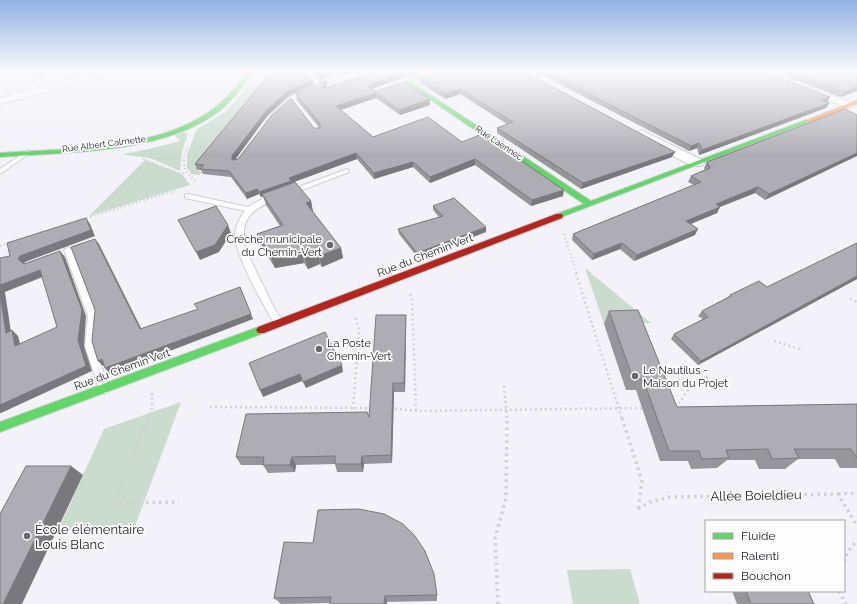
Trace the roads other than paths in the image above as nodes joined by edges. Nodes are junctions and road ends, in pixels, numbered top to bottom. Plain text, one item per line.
1 (226, 99) edge
2 (291, 99) edge
3 (293, 99) edge
4 (433, 99) edge
5 (833, 99) edge
6 (852, 106) edge
7 (265, 125) edge
8 (633, 130) edge
9 (318, 131) edge
10 (28, 152) junction
11 (0, 155) edge
12 (697, 163) junction
13 (347, 171) dead end
14 (0, 172) edge
15 (188, 196) dead end
16 (590, 204) junction
17 (249, 210) junction
18 (69, 250) dead end
19 (279, 323) junction
20 (104, 389) junction
21 (0, 428) edge

1 - 10 street, Rue Albert Calmette
2 - 7 lane
3 - 9 lane
4 - 16 street, Rue Laennec
5 - 6 street
6 - 12 street, Rue du Chemin Vert
8 - 12 street
10 - 11 street, Rue Albert Calmette
10 - 14 lane, Rue Albert Calmette
12 - 16 street, Rue du Chemin Vert
13 - 17 lane
15 - 17 lane
16 - 19 street, Rue du Chemin Vert
17 - 19 lane
18 - 20 lane
19 - 20 street, Rue du Chemin Vert
20 - 21 street, Rue du Chemin Vert

